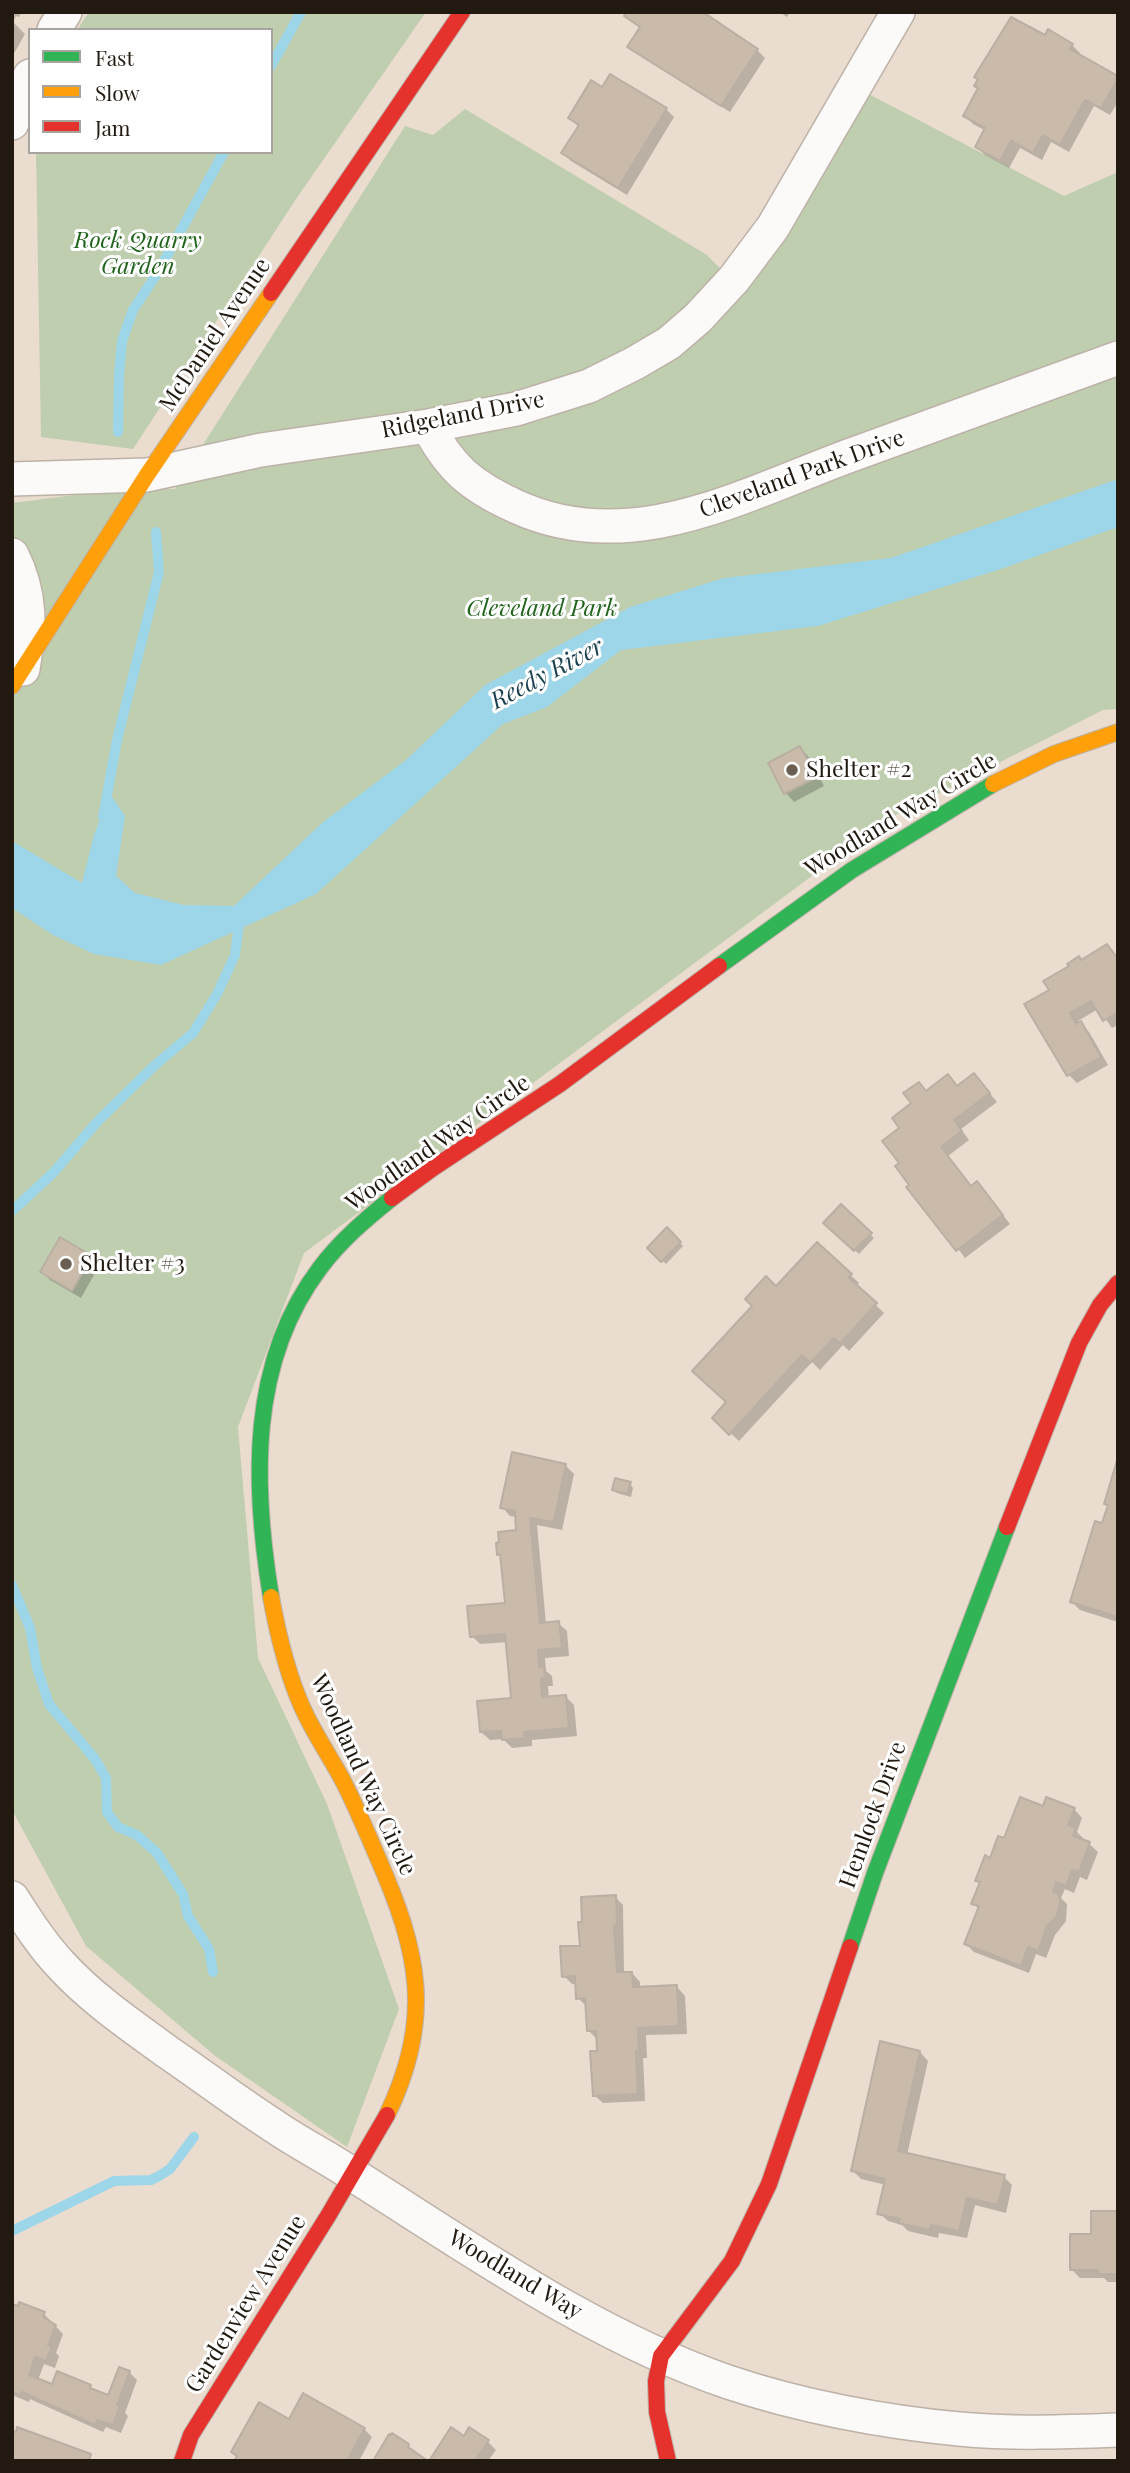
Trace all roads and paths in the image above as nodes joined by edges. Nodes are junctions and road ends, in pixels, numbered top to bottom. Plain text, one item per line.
1 (65, 12) edge
2 (462, 12) edge
3 (898, 12) edge
4 (55, 28) edge
5 (28, 80) edge
6 (12, 123) edge
7 (1118, 358) edge
8 (428, 426) junction
9 (147, 475) junction
10 (12, 479) edge
11 (12, 555) edge
12 (17, 679) edge
13 (1118, 732) edge
14 (1118, 1283) edge
15 (12, 1898) edge
16 (354, 2175) junction
17 (662, 2356) junction
18 (1118, 2430) edge
19 (182, 2461) edge
20 (668, 2461) edge

1 - 4 street
2 - 9 street, McDaniel Avenue
3 - 8 street, Ridgeland Drive
5 - 6 street
7 - 8 street, Cleveland Park Drive
8 - 9 street, Ridgeland Drive
9 - 10 street, Ridgeland Drive
9 - 12 street, McDaniel Avenue
11 - 12 street
13 - 16 street, Woodland Way Circle
14 - 17 street, Hemlock Drive
15 - 16 street, Woodland Way
16 - 17 street, Woodland Way
16 - 19 street, Gardenview Avenue
17 - 18 street, Woodland Way
17 - 20 street

